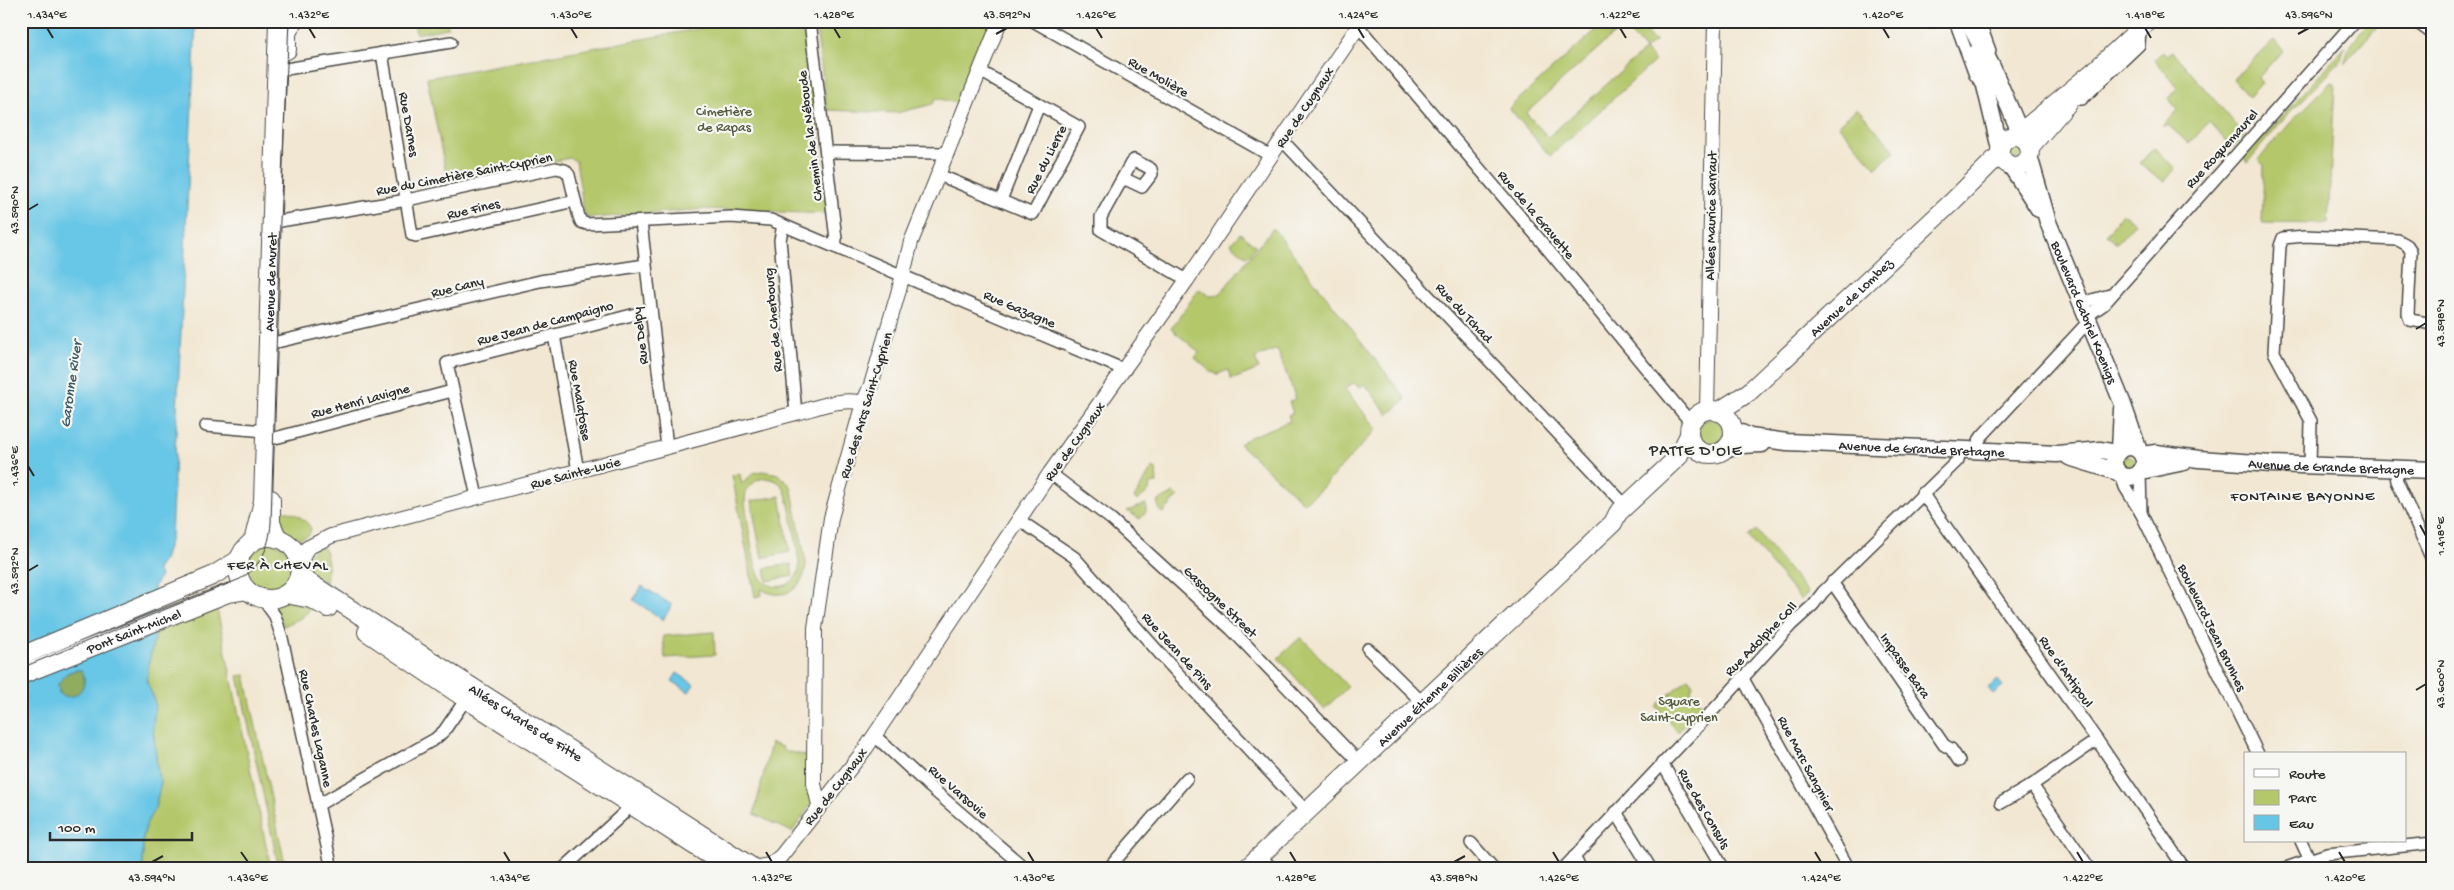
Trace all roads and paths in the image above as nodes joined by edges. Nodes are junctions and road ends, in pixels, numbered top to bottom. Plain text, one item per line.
1 (278, 21) edge
2 (293, 21) edge
3 (810, 21) edge
4 (1000, 21) edge
5 (1032, 21) edge
6 (1715, 21) edge
7 (1955, 21) edge
8 (2354, 21) edge
9 (2415, 21) edge
10 (1360, 24) edge
11 (2144, 25) edge
12 (1973, 26) edge
13 (2433, 34) edge
14 (451, 42) dead end
15 (382, 53) junction
16 (286, 69) junction
17 (980, 72) junction
18 (2093, 72) junction
19 (1985, 87) junction
20 (2071, 99) junction
21 (1039, 105) junction
22 (1282, 140) junction
23 (2024, 143) junction
24 (826, 152) junction
25 (948, 153) junction
26 (1271, 156) junction
27 (2005, 159) junction
28 (939, 175) junction
29 (1123, 178) dead end
30 (407, 200) junction
31 (1001, 200) junction
32 (576, 201) junction
33 (280, 221) junction
34 (642, 222) junction
35 (2048, 222) junction
36 (783, 225) junction
37 (835, 248) junction
38 (645, 264) junction
39 (903, 276) junction
40 (1188, 280) junction
41 (651, 310) junction
42 (2086, 313) junction
43 (2433, 324) edge
44 (554, 335) junction
45 (277, 342) junction
46 (1124, 370) junction
47 (452, 391) junction
48 (1749, 392) junction
49 (2122, 402) junction
50 (863, 403) junction
51 (1713, 411) junction
52 (796, 413) junction
53 (206, 426) dead end
54 (1732, 428) junction
55 (1690, 429) junction
56 (270, 434) junction
57 (1787, 442) junction
58 (667, 447) junction
59 (1724, 449) junction
60 (1954, 450) junction
61 (1977, 451) junction
62 (2118, 452) junction
63 (1705, 453) junction
64 (2057, 454) junction
65 (2140, 462) junction
66 (2310, 466) junction
67 (2395, 468) junction
68 (2433, 470) edge
69 (578, 471) junction
70 (1050, 473) junction
71 (2120, 473) junction
72 (1922, 493) junction
73 (478, 498) junction
74 (1626, 506) junction
75 (1118, 509) dead end
76 (2141, 512) junction
77 (1112, 519) junction
78 (1019, 520) junction
79 (1613, 523) junction
80 (278, 539) junction
81 (253, 542) junction
82 (2430, 545) edge
83 (240, 559) junction
84 (2433, 562) edge
85 (299, 570) junction
86 (1832, 582) junction
87 (255, 594) junction
88 (286, 594) junction
89 (1368, 649) dead end
90 (21, 656) edge
91 (21, 675) edge
92 (1742, 677) junction
93 (474, 696) junction
94 (1423, 703) junction
95 (874, 735) junction
96 (2097, 740) junction
97 (2257, 752) edge
98 (1959, 761) dead end
99 (1360, 763) junction
100 (1662, 763) junction
101 (1187, 778) dead end
102 (2032, 785) junction
103 (2002, 803) dead end
104 (318, 805) junction
105 (629, 805) junction
106 (819, 805) junction
107 (1307, 812) junction
108 (1616, 812) junction
109 (2301, 842) edge
110 (1471, 843) dead end
111 (2433, 843) edge
112 (1260, 856) junction
113 (1574, 857) junction
114 (780, 862) edge
115 (2312, 864) edge
116 (332, 866) edge
117 (1847, 866) edge
118 (754, 868) edge
119 (563, 869) edge
120 (731, 869) edge
121 (1026, 869) edge
122 (1108, 869) edge
123 (1246, 869) edge
124 (1272, 869) edge
125 (1494, 869) edge
126 (1563, 869) edge
127 (1581, 869) edge
128 (1651, 869) edge
129 (1724, 869) edge
130 (2090, 869) edge
131 (2185, 869) edge
132 (2283, 869) edge

1 - 56 main road, Avenue de Muret
2 - 16 main road, Avenue de Muret
3 - 24 street, Chemin de la Néboude
4 - 17 street, Rue des Arcs Saint-Cyprien
5 - 26 street, Rue Molière
6 - 51 street, Allées Maurice Sarraut
7 - 19 street, Boulevard Gabriel Koenigs
8 - 42 street, Rue Roquemaurel
9 - 13 street
10 - 22 street, Rue de Cugnaux
10 - 55 street, Rue de la Gravette
11 - 18 main road
11 - 20 street
12 - 19 main road, Boulevard Gabriel Koenigs
12 - 23 main road, Boulevard Gabriel Koenigs
14 - 15 street
15 - 16 street
15 - 30 street, Rue Darnes
16 - 33 main road, Avenue de Muret
17 - 21 street, Rue du Lierre
17 - 25 street, Rue des Arcs Saint-Cyprien
18 - 20 main road
18 - 23 main road
19 - 27 main road, Boulevard Gabriel Koenigs
20 - 23 main road
21 - 31 street
21 - 31 street, Rue du Lierre
22 - 26 street, Rue de Cugnaux
22 - 74 street, Rue du Tchad
23 - 27 main road
23 - 27 main road
23 - 35 main road, Boulevard Gabriel Koenigs
24 - 25 street
24 - 37 street, Chemin de la Néboude
25 - 28 street, Rue des Arcs Saint-Cyprien
26 - 40 street, Rue de Cugnaux
27 - 35 main road, Boulevard Gabriel Koenigs
27 - 48 main road, Avenue de Lombez
28 - 31 street, Rue du Lierre
28 - 39 street, Rue des Arcs Saint-Cyprien
29 - 40 street
30 - 32 street, Rue du Cimetière Saint-Cyprien
30 - 32 street, Rue Fines
30 - 33 street, Rue du Cimetière Saint-Cyprien
32 - 34 street, Rue du Cimetière Saint-Cyprien
33 - 45 main road, Avenue de Muret
34 - 36 street, Rue du Cimetière Saint-Cyprien
34 - 38 street, Rue Delpy
35 - 42 main road, Boulevard Gabriel Koenigs
36 - 37 street, Rue du Cimetière Saint-Cyprien
36 - 52 street, Rue de Cherbourg
37 - 39 street, Rue du Cimetière Saint-Cyprien
38 - 41 street, Rue Delpy
38 - 45 street, Rue Cany
39 - 46 street, Rue Gazagne
39 - 50 street, Rue des Arcs Saint-Cyprien
40 - 46 street, Rue de Cugnaux
41 - 44 street, Rue Jean de Campaigno
41 - 58 street, Rue Delpy
42 - 49 main road, Boulevard Gabriel Koenigs
42 - 61 street, Rue Roquemaurel
43 - 66 street
44 - 47 street, Rue Jean de Campaigno
44 - 69 street, Rue Malafosse
45 - 56 main road, Avenue de Muret
46 - 70 street, Rue de Cugnaux
47 - 56 street, Rue Henri Lavigne
47 - 73 street
48 - 51 main road, Avenue de Lombez
48 - 54 main road, Avenue de Lombez
49 - 62 main road, Boulevard Gabriel Koenigs
49 - 65 main road, Boulevard Gabriel Koenigs
50 - 52 street, Rue Sainte-Lucie
50 - 106 street, Rue des Arcs Saint-Cyprien
51 - 54 main road
51 - 55 main road
52 - 58 street, Rue Sainte-Lucie
53 - 56 street, Rue Henri Lavigne
54 - 57 main road, Avenue de Grande Bretagne
54 - 59 main road
55 - 63 main road
55 - 74 main road, Avenue Étienne Billières
56 - 80 main road, Avenue de Muret
56 - 81 main road, Avenue de Muret
57 - 59 main road, Avenue de Grande Bretagne
57 - 60 main road, Avenue de Grande Bretagne
58 - 69 street, Rue Sainte-Lucie
59 - 63 main road
60 - 61 main road, Avenue de Grande Bretagne
60 - 72 street, Rue Adolphe Coll
61 - 64 main road, Avenue de Grande Bretagne
62 - 64 main road, Avenue de Grande Bretagne
62 - 65 main road
62 - 71 main road
63 - 79 main road, Avenue Étienne Billières
64 - 71 main road, Avenue de Grande Bretagne
65 - 66 main road, Avenue de Grande Bretagne
65 - 71 main road
65 - 76 street, Boulevard Jean Brunhes
66 - 67 main road, Avenue de Grande Bretagne
67 - 68 main road, Avenue de Grande Bretagne
67 - 82 street
69 - 73 street, Rue Sainte-Lucie
70 - 77 street, Gascogne Street
70 - 78 street, Rue de Cugnaux
71 - 76 street, Boulevard Jean Brunhes
72 - 86 street, Rue Adolphe Coll
72 - 96 street, Rue d'Antipoul
73 - 85 street, Rue Sainte-Lucie
74 - 79 main road, Avenue Étienne Billières
75 - 77 street
76 - 97 street, Boulevard Jean Brunhes
77 - 99 street, Gascogne Street
78 - 95 street, Rue de Cugnaux
78 - 107 street, Rue Jean de Pins
79 - 94 main road, Avenue Étienne Billières
80 - 81 main road
80 - 85 main road
81 - 83 main road
82 - 84 street
83 - 87 main road
83 - 90 main road, Pont Saint-Michel
85 - 88 main road
85 - 93 main road, Allées Charles de Fitte
86 - 92 street, Rue Adolphe Coll
86 - 98 street, Impasse Bara
87 - 88 main road
87 - 91 main road, Pont Saint-Michel
87 - 104 street, Rue Charles Laganne
88 - 93 main road, Allées Charles de Fitte
89 - 94 street
92 - 100 street, Rue Adolphe Coll
92 - 117 street, Rue Marc Sangnier
93 - 104 street
93 - 105 main road, Allées Charles de Fitte
93 - 118 main road, Allées Charles de Fitte
94 - 99 main road, Avenue Étienne Billières
95 - 106 street, Rue de Cugnaux
95 - 121 street, Rue Varsovie
96 - 102 street
96 - 131 street, Rue d'Antipoul
99 - 107 main road, Avenue Étienne Billières
100 - 108 street, Rue Adolphe Coll
100 - 129 street, Rue des Consuls
101 - 122 street
102 - 103 street
102 - 130 street
104 - 116 street, Rue Charles Laganne
105 - 119 street
105 - 120 main road, Allées Charles de Fitte
106 - 114 street, Rue de Cugnaux
107 - 112 main road, Avenue Étienne Billières
108 - 113 street, Rue Adolphe Coll
108 - 128 street
109 - 115 street
110 - 125 street
111 - 115 street
112 - 123 main road, Avenue Étienne Billières
112 - 124 street
113 - 126 street, Rue Adolphe Coll
113 - 127 street
114 - 118 street, Rue de Cugnaux
115 - 132 street

